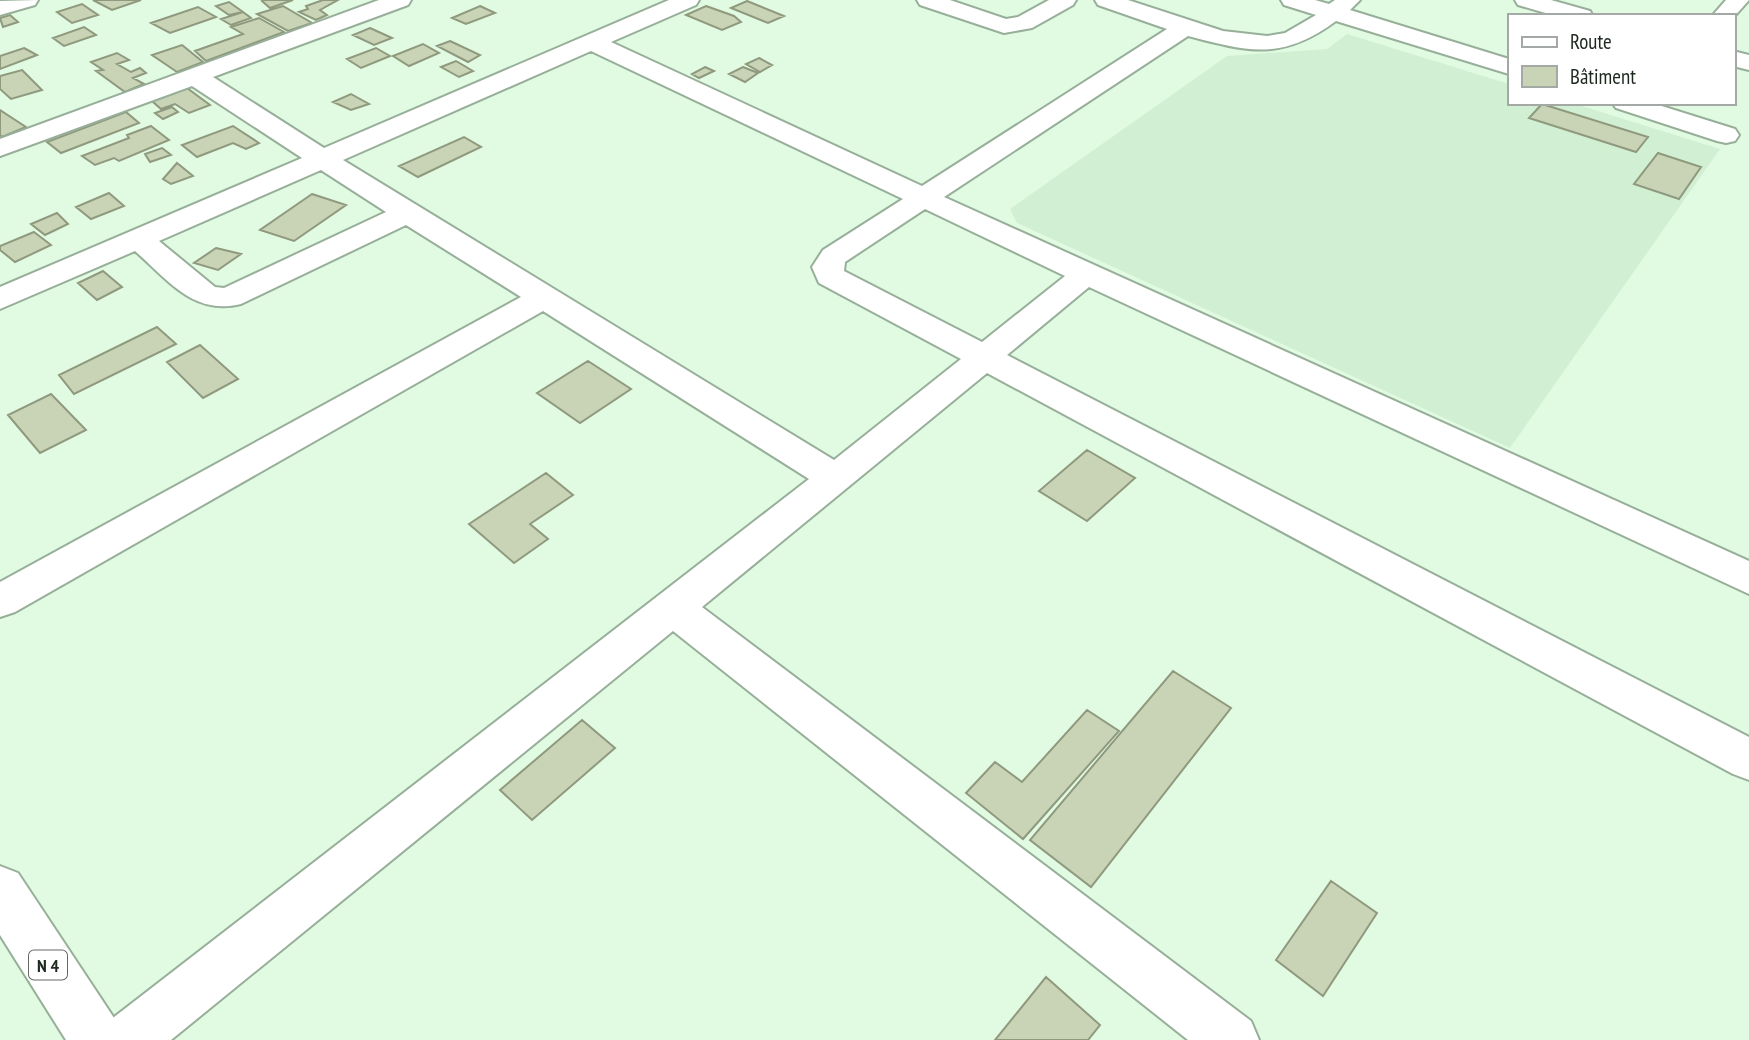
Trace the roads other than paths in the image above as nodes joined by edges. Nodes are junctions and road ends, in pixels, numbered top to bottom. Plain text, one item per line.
1 (27, 0) edge
2 (400, 0) edge
3 (688, 0) edge
4 (928, 0) edge
5 (1065, 0) edge
6 (1107, 0) edge
7 (1292, 0) edge
8 (1526, 0) edge
9 (1738, 0) edge
10 (1341, 6) edge
11 (0, 8) edge
12 (1575, 14) edge
13 (1725, 14) edge
14 (1186, 26) junction
15 (591, 42) junction
16 (1508, 67) edge
17 (194, 76) junction
18 (1631, 105) edge
19 (1726, 135) dead end
20 (0, 148) edge
21 (324, 159) junction
22 (924, 198) junction
23 (407, 213) junction
24 (138, 239) junction
25 (1086, 274) junction
26 (542, 298) junction
27 (0, 299) edge
28 (983, 358) junction
29 (836, 478) junction
30 (1749, 578) edge
31 (0, 601) edge
32 (673, 608) junction
33 (1749, 760) edge
34 (0, 890) edge
35 (97, 1040) edge
36 (128, 1040) edge
37 (1232, 1040) edge

1 - 11 street
2 - 17 street
3 - 15 street
4 - 5 street
6 - 14 street
7 - 10 street
8 - 12 street
9 - 13 street
10 - 14 street
10 - 16 street
14 - 22 street
15 - 21 street
15 - 22 street
17 - 20 street
17 - 21 street
18 - 19 street
21 - 23 street
21 - 24 street
22 - 25 street
22 - 28 street
23 - 24 street
23 - 26 street
24 - 27 street
25 - 28 street
25 - 30 street
26 - 29 street
26 - 31 street
28 - 29 street
28 - 33 street
29 - 32 street
32 - 36 street
32 - 37 street
34 - 35 street, N 4

